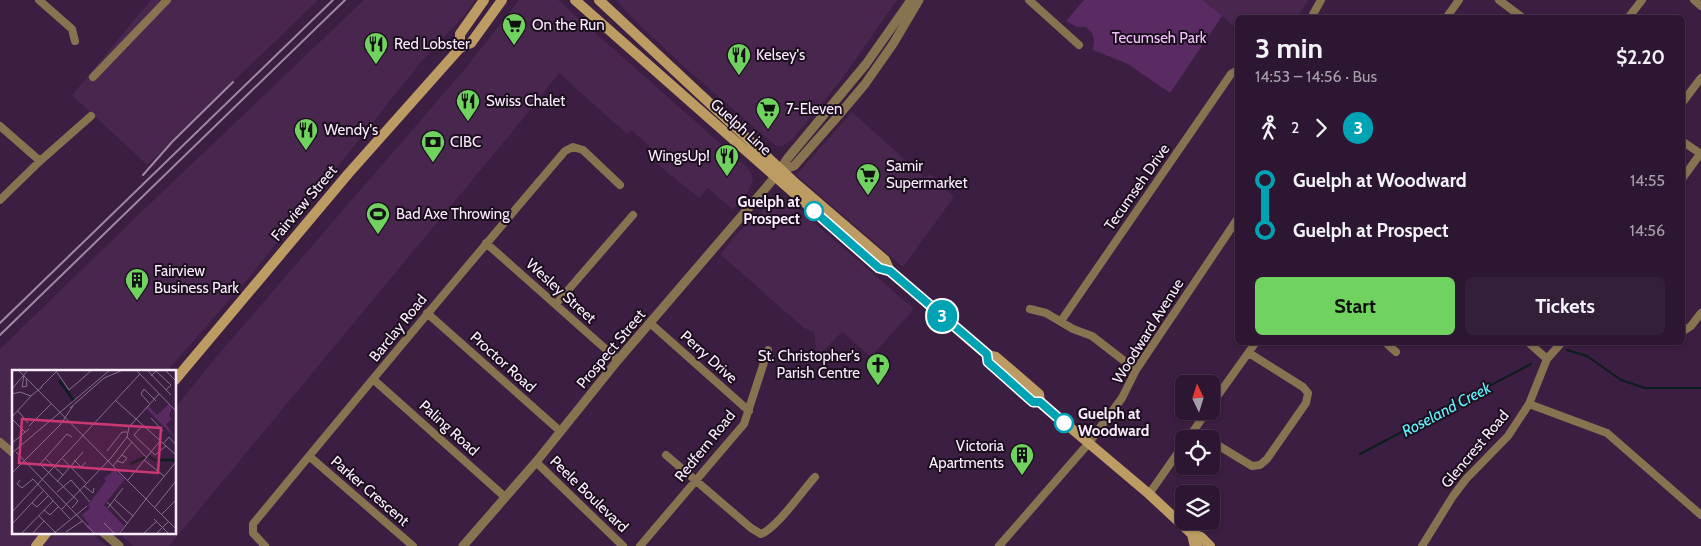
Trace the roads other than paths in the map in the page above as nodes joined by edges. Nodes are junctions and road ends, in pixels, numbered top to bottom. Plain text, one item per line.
1 (39, 0) edge
2 (167, 0) edge
3 (484, 0) edge
4 (502, 0) edge
5 (575, 0) edge
6 (599, 0) edge
7 (911, 0) edge
8 (919, 0) edge
9 (1029, 0) edge
10 (1321, 0) edge
11 (1459, 0) edge
12 (1499, 0) edge
13 (1642, 0) edge
14 (1694, 0) edge
15 (1701, 6) edge
16 (1313, 15) edge
17 (1448, 15) edge
18 (1518, 15) edge
19 (1630, 15) edge
20 (75, 41) dead end
21 (1079, 45) dead end
22 (460, 48) junction
23 (1235, 72) edge
24 (93, 77) dead end
25 (1701, 78) edge
26 (1685, 99) edge
27 (91, 116) dead end
28 (0, 126) edge
29 (1685, 142) edge
30 (1701, 154) edge
31 (40, 161) junction
32 (778, 174) junction
33 (1685, 175) edge
34 (620, 184) dead end
35 (0, 200) edge
36 (634, 215) dead end
37 (1235, 222) edge
38 (486, 243) junction
39 (556, 304) junction
40 (1030, 309) dead end
41 (427, 313) junction
42 (1701, 313) edge
43 (1061, 321) junction
44 (650, 323) junction
45 (1685, 330) edge
46 (1254, 345) edge
47 (1388, 345) edge
48 (1531, 345) edge
49 (1559, 345) edge
50 (768, 350) dead end
51 (1396, 352) dead end
52 (1249, 353) junction
53 (1547, 359) junction
54 (618, 360) junction
55 (1136, 370) junction
56 (176, 379) edge
57 (374, 380) junction
58 (1220, 393) edge
59 (1529, 404) junction
60 (749, 411) junction
61 (560, 431) junction
62 (0, 442) edge
63 (1088, 444) junction
64 (1220, 447) edge
65 (12, 452) edge
66 (666, 455) dead end
67 (309, 456) junction
68 (1175, 457) edge
69 (536, 462) junction
70 (815, 476) dead end
71 (696, 479) junction
72 (1149, 494) junction
73 (505, 496) junction
74 (1701, 514) edge
75 (45, 534) edge
76 (105, 534) edge
77 (1192, 534) junction
78 (36, 546) edge
79 (118, 546) edge
80 (265, 546) edge
81 (413, 546) edge
82 (463, 546) edge
83 (623, 546) edge
84 (640, 546) edge
85 (999, 546) edge
86 (1197, 546) edge
87 (1210, 546) edge
88 (1422, 546) edge

1 - 20 street
2 - 24 street
3 - 22 main road, Fairview Street
4 - 22 main road, Fairview Street
5 - 32 main road, Guelph Line
6 - 32 main road, Guelph Line
7 - 32 street, Prospect Street
8 - 32 street, Prospect Street
9 - 21 street
10 - 16 street
11 - 17 street
12 - 18 street
13 - 19 street
14 - 15 street
22 - 56 main road, Fairview Street
23 - 43 street, Tecumseh Drive
25 - 26 street
27 - 31 street
28 - 31 street
29 - 30 street
30 - 33 street
31 - 35 street
32 - 44 street, Prospect Street
32 - 63 main road, Guelph Line
34 - 38 street, Barclay Road
36 - 39 street
37 - 55 street, Woodward Avenue
38 - 39 street, Wesley Street
38 - 41 street, Barclay Road
39 - 54 street, Wesley Street
40 - 43 street
41 - 57 street, Barclay Road
41 - 61 street, Proctor Road
42 - 45 street
43 - 55 street
44 - 54 street, Prospect Street
44 - 60 street, Perry Drive
46 - 52 street
47 - 51 street
48 - 53 street
49 - 53 street, Glencrest Road
50 - 60 street, Redfern Road
52 - 58 street
52 - 64 street
53 - 59 street, Glencrest Road
54 - 61 street, Prospect Street
55 - 63 street, Woodward Avenue
57 - 67 street, Barclay Road
57 - 73 street, Paling Road
59 - 74 street
59 - 88 street, Glencrest Road
60 - 71 street, Redfern Road
61 - 69 street, Prospect Street
62 - 65 street
63 - 72 main road, Guelph Line
63 - 85 street, Woodward Avenue
66 - 71 street
67 - 80 street, Barclay Road
67 - 81 street, Parker Crescent
68 - 72 street
69 - 73 street, Prospect Street
69 - 83 street, Peele Boulevard
70 - 71 street
71 - 84 street, Redfern Road
72 - 77 main road, Guelph Line
73 - 82 street, Prospect Street
75 - 78 main road
76 - 79 street
77 - 86 main road, Guelph Line
77 - 87 main road, Guelph Line

